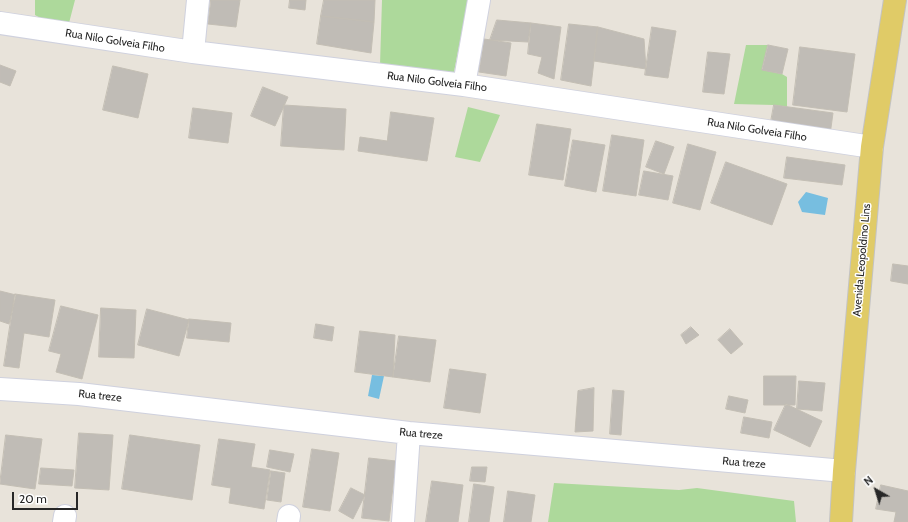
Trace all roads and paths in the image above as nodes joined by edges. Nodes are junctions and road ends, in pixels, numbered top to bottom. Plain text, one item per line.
1 (198, 0) edge
2 (479, 0) edge
3 (895, 0) edge
4 (0, 23) edge
5 (192, 52) junction
6 (464, 85) junction
7 (872, 148) junction
8 (0, 389) edge
9 (409, 433) junction
10 (844, 471) junction
11 (403, 522) edge
12 (841, 522) edge

1 - 5 street
2 - 6 street
3 - 7 main road, Avenida Leopoldino Lins
4 - 5 street, Rua Nilo Golveia Filho
5 - 6 street, Rua Nilo Golveia Filho
6 - 7 street, Rua Nilo Golveia Filho
7 - 10 main road, Avenida Leopoldino Lins
8 - 9 street, Rua treze
9 - 10 street, Rua treze
9 - 11 street
10 - 12 main road, Avenida Leopoldino Lins

